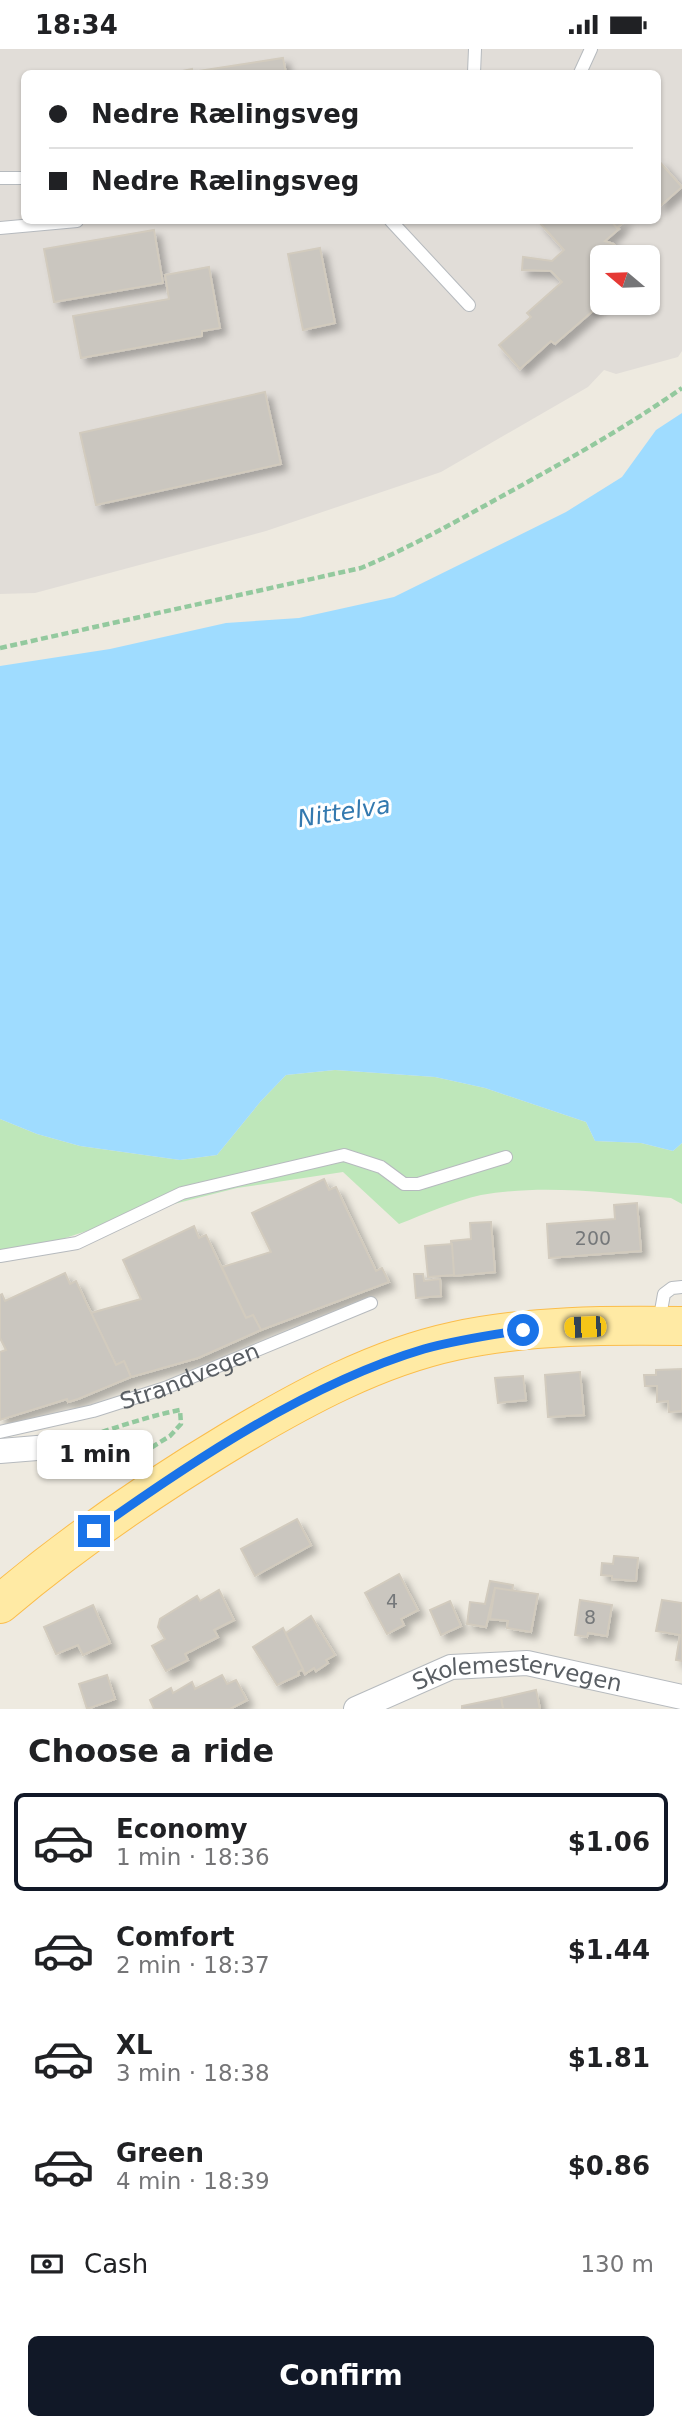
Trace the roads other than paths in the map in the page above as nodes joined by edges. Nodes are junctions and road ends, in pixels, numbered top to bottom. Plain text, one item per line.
1 (475, 49) edge
2 (591, 49) edge
3 (474, 70) edge
4 (581, 70) edge
5 (0, 178) edge
6 (21, 178) edge
7 (44, 224) edge
8 (394, 224) edge
9 (0, 228) edge
10 (469, 305) dead end
11 (506, 1157) dead end
12 (0, 1256) edge
13 (682, 1287) edge
14 (371, 1303) dead end
15 (670, 1326) edge
16 (0, 1431) edge
17 (49, 1447) road end
18 (0, 1451) edge
19 (0, 1604) edge
20 (682, 1697) edge
21 (356, 1709) edge

1 - 3 lane
2 - 4 lane
5 - 6 lane
7 - 9 lane
8 - 10 lane
11 - 12 lane
13 - 15 lane
14 - 16 lane, Strandvegen
15 - 19 main road
17 - 18 street
20 - 21 street, Skolemestervegen

